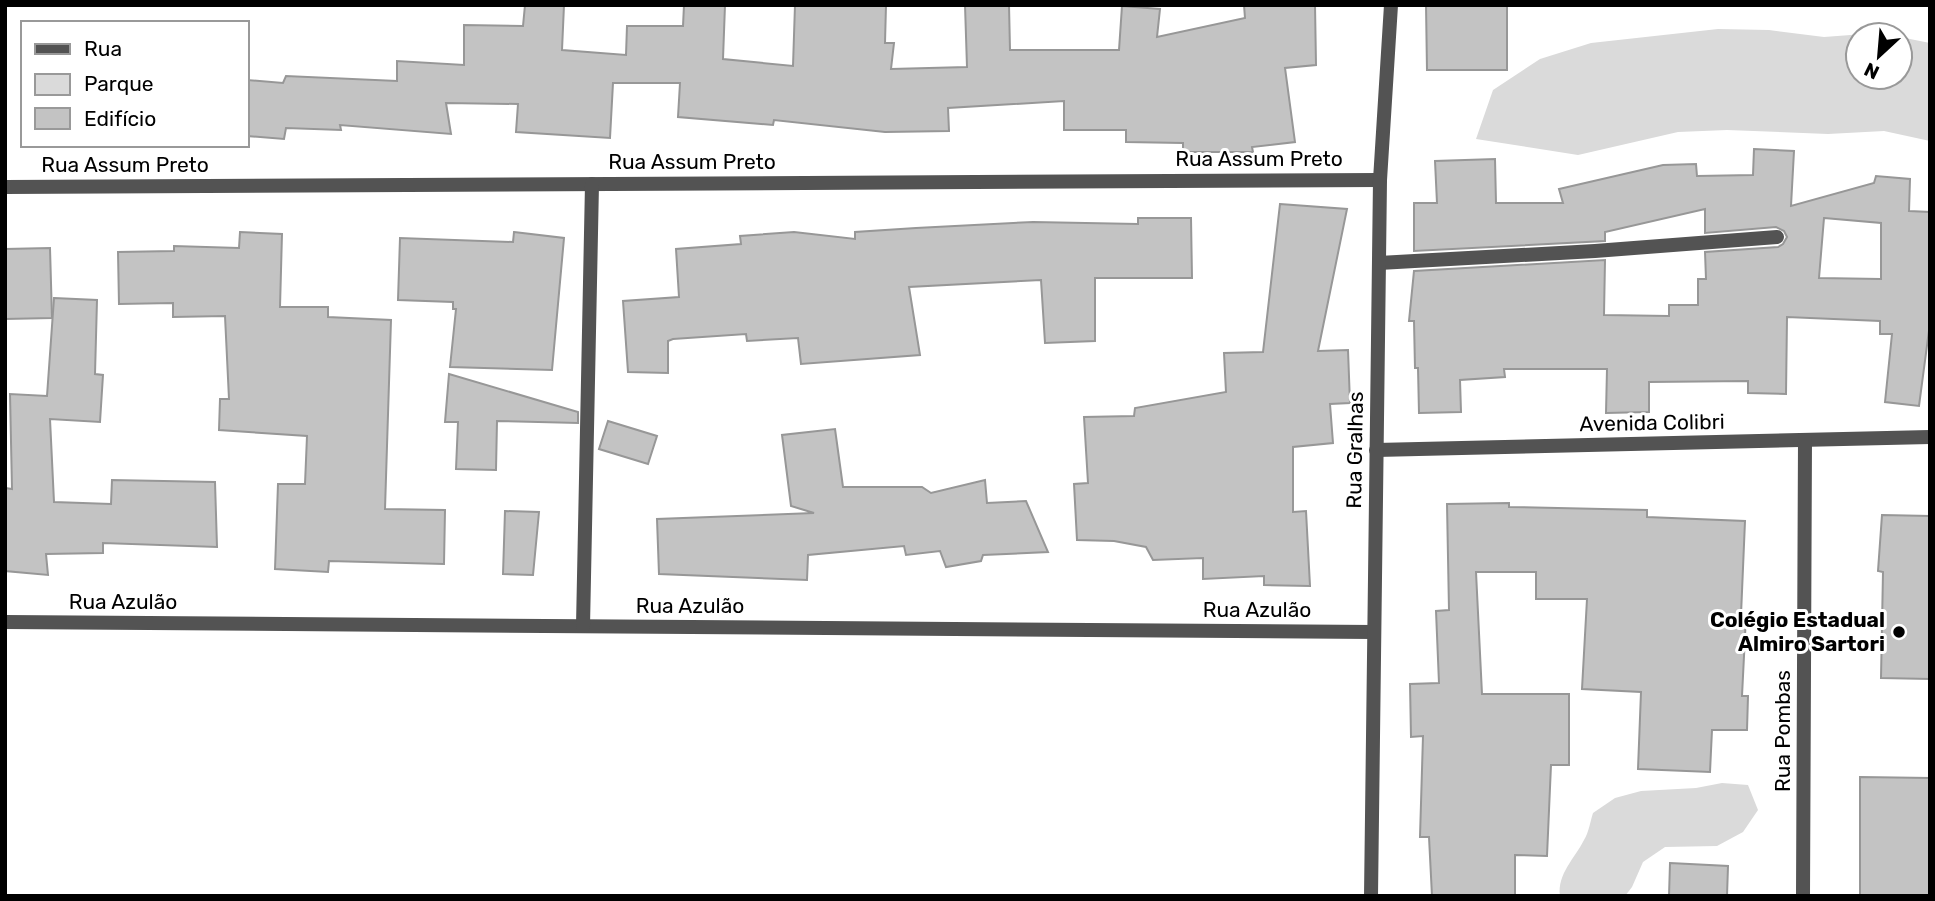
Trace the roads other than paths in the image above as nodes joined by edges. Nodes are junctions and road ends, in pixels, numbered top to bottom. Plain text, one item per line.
1 (1391, 5) edge
2 (1380, 180) junction
3 (592, 184) junction
4 (5, 187) edge
5 (1777, 237) dead end
6 (1379, 263) junction
7 (1930, 437) edge
8 (1805, 440) junction
9 (1376, 450) junction
10 (5, 622) edge
11 (583, 626) junction
12 (1374, 632) junction
13 (1371, 896) edge
14 (1802, 896) edge

1 - 2 street, Rua Gralhas
2 - 3 street, Rua Assum Preto
2 - 6 street, Rua Gralhas
3 - 4 street, Rua Assum Preto
3 - 11 street
5 - 6 street
6 - 9 street, Rua Gralhas
7 - 8 street, Avenida Colibri
8 - 9 street, Avenida Colibri
8 - 14 street, Rua Pombas
9 - 12 street, Rua Gralhas
10 - 11 street, Rua Azulão
11 - 12 street, Rua Azulão
12 - 13 street, Rua Gralhas

